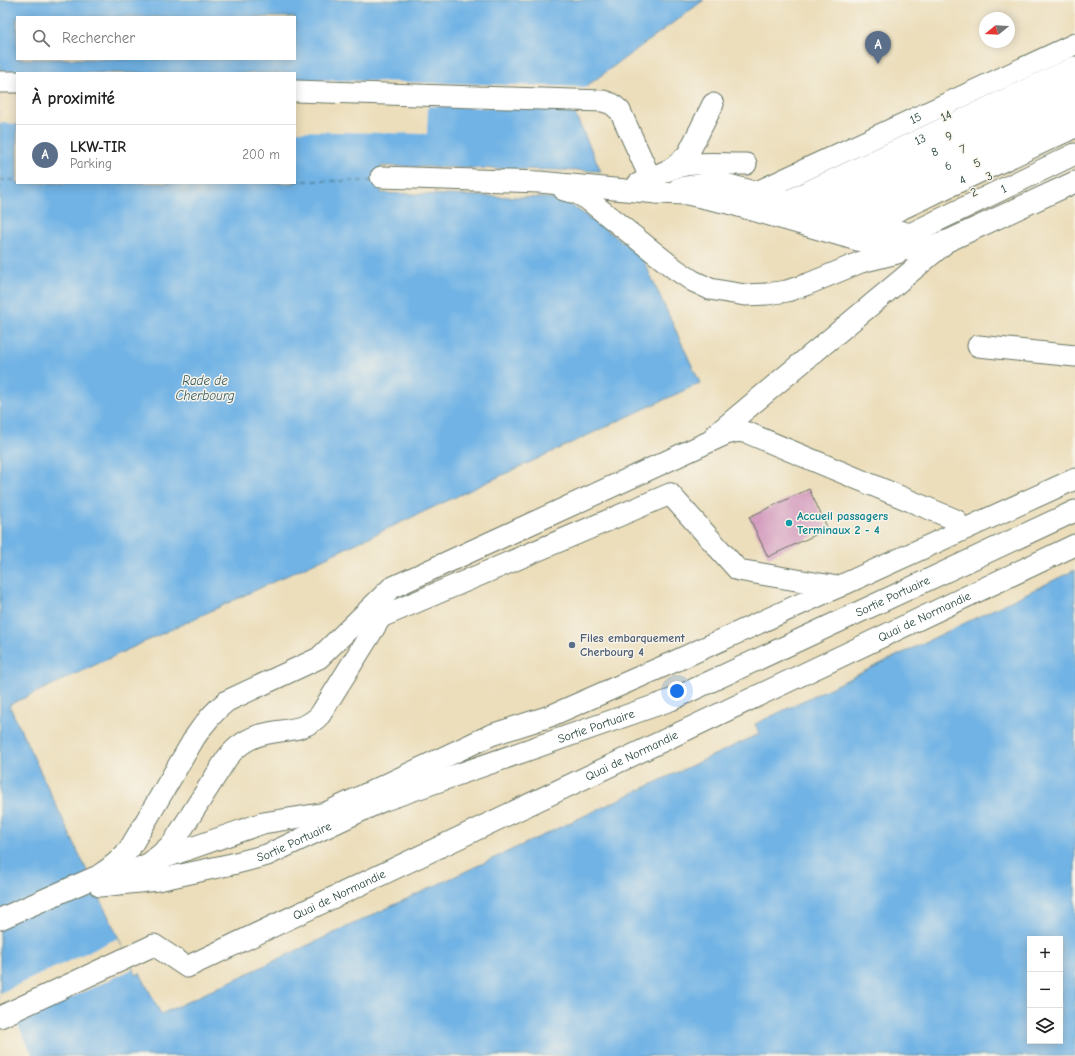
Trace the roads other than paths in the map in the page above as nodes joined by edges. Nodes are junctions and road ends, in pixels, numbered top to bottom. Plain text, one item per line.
1 (1075, 44) edge
2 (1075, 56) edge
3 (1075, 67) edge
4 (1075, 77) edge
5 (0, 82) edge
6 (16, 82) edge
7 (1075, 86) edge
8 (296, 91) edge
9 (1075, 97) edge
10 (713, 104) dead end
11 (1075, 106) edge
12 (1075, 116) edge
13 (1075, 127) edge
14 (1075, 135) edge
15 (1075, 144) edge
16 (1075, 154) edge
17 (746, 164) dead end
18 (673, 168) junction
19 (1075, 182) edge
20 (654, 186) junction
21 (841, 216) junction
22 (950, 240) junction
23 (978, 346) dead end
24 (1075, 356) edge
25 (704, 444) junction
26 (1075, 480) edge
27 (1075, 511) edge
28 (956, 520) dead end
29 (1075, 545) edge
30 (838, 587) junction
31 (150, 863) junction
32 (100, 886) junction
33 (0, 920) edge
34 (0, 931) edge
35 (0, 1017) edge

1 - 21 lane, 15
2 - 21 lane, 14
3 - 21 lane, 13
4 - 21 lane, 9
5 - 6 lane
7 - 21 lane, 8
8 - 20 lane
9 - 21 lane, 7
10 - 18 lane
11 - 21 lane, 6
12 - 21 lane, 5
13 - 21 lane, 4
14 - 21 lane, 3
15 - 21 lane, 2
16 - 21 lane, 1
17 - 18 lane
18 - 20 lane
19 - 22 lane
20 - 21 lane
20 - 21 lane
20 - 21 lane
21 - 22 lane
22 - 25 lane
23 - 24 lane
25 - 28 lane
25 - 33 lane
26 - 30 lane
27 - 32 lane, Sortie Portuaire
29 - 35 lane, Quai de Normandie
30 - 31 lane
30 - 31 lane
31 - 32 lane
32 - 34 lane

